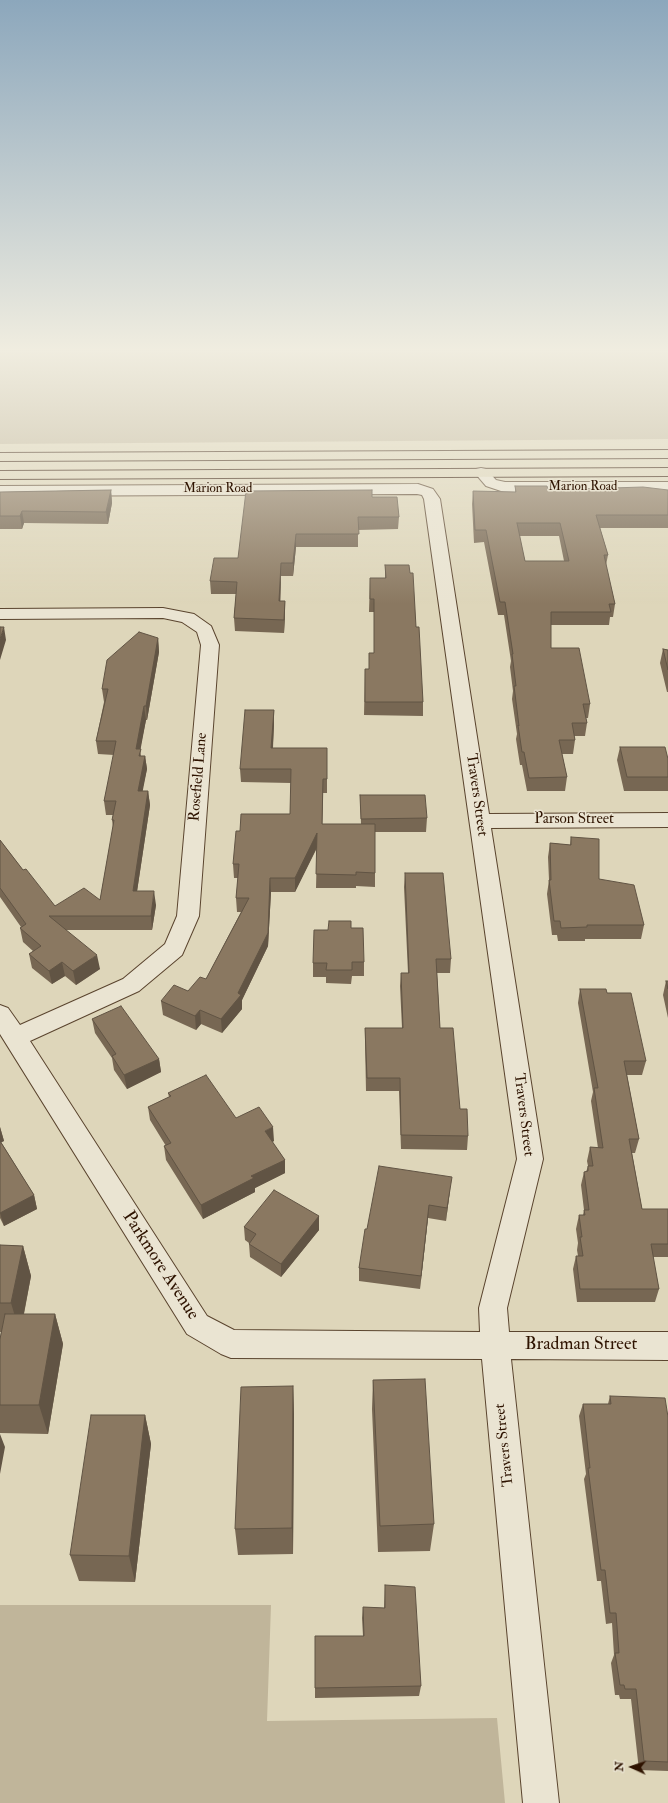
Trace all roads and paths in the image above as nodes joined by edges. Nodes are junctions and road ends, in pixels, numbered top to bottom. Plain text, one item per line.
1 (668, 454) edge
2 (297, 455) junction
3 (501, 455) junction
4 (51, 456) junction
5 (0, 457) edge
6 (481, 472) junction
7 (668, 472) edge
8 (359, 473) junction
9 (0, 475) edge
10 (81, 475) junction
11 (668, 487) edge
12 (333, 489) junction
13 (0, 491) edge
14 (432, 498) joint
15 (0, 614) edge
16 (668, 820) edge
17 (480, 821) junction
18 (0, 1014) edge
19 (15, 1038) junction
20 (495, 1345) junction
21 (668, 1346) edge
22 (541, 1803) edge

1 - 3 main road
2 - 3 main road
2 - 4 main road
2 - 8 main road
3 - 6 main road
4 - 5 main road
4 - 10 main road
6 - 7 main road, Marion Road
6 - 8 main road, Marion Road
6 - 11 street, Marion Road
8 - 10 main road, Marion Road
8 - 12 main road
9 - 10 main road, Marion Road
12 - 13 street, Marion Road
12 - 14 street, Marion Road
14 - 17 street, Travers Street
15 - 19 street, Rosefield Lane
16 - 17 street, Parson Street
17 - 20 street, Travers Street
18 - 19 street, Parkmore Avenue
19 - 20 street, Parkmore Avenue
20 - 21 street, Bradman Street
20 - 22 street, Travers Street

